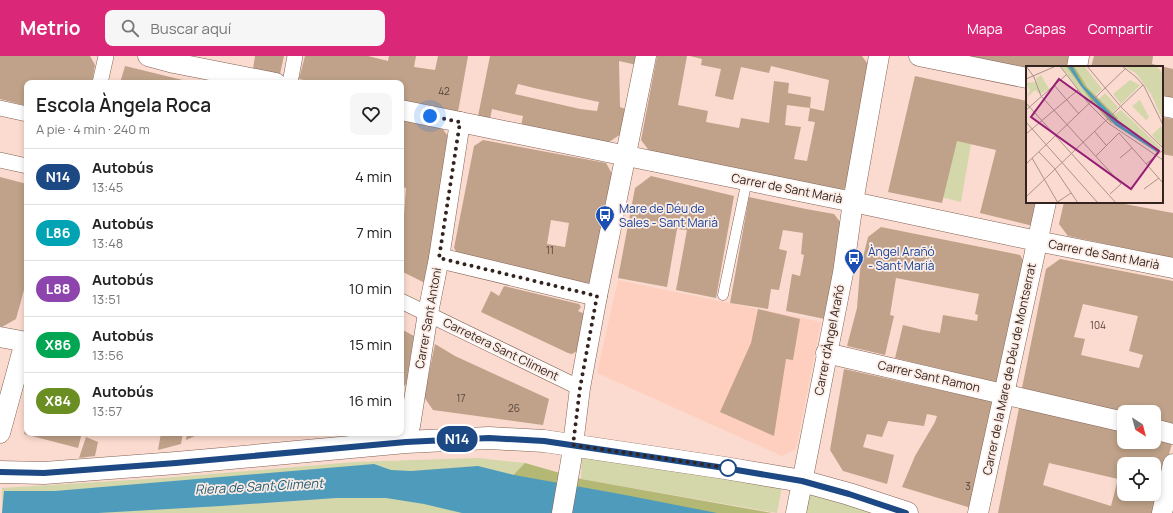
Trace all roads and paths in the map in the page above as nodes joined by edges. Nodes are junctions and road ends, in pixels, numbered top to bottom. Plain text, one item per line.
1 (106, 56) edge
2 (148, 56) edge
3 (295, 56) edge
4 (646, 56) edge
5 (879, 56) edge
6 (919, 56) edge
7 (1079, 56) edge
8 (1076, 66) edge
9 (1026, 78) edge
10 (101, 80) edge
11 (261, 80) edge
12 (291, 80) edge
13 (1163, 106) edge
14 (0, 108) edge
15 (1173, 108) edge
16 (404, 111) edge
17 (24, 113) edge
18 (460, 122) junction
19 (626, 156) junction
20 (0, 160) edge
21 (24, 165) edge
22 (747, 180) junction
23 (853, 202) junction
24 (1046, 203) edge
25 (1037, 241) junction
26 (439, 258) junction
27 (1173, 268) edge
28 (723, 295) dead end
29 (597, 296) junction
30 (404, 301) edge
31 (428, 313) junction
32 (0, 337) edge
33 (24, 340) edge
34 (24, 347) edge
35 (826, 353) junction
36 (580, 388) junction
37 (1005, 394) junction
38 (1117, 420) edge
39 (406, 429) edge
40 (1161, 431) edge
41 (0, 434) edge
42 (1173, 434) edge
43 (359, 436) edge
44 (572, 453) junction
45 (1173, 464) edge
46 (0, 472) edge
47 (799, 498) edge
48 (562, 513) edge
49 (906, 513) edge
50 (978, 513) edge
51 (1162, 513) edge

1 - 10 street
2 - 11 street
3 - 12 street
4 - 19 street
5 - 23 street, Carrer d'Àngel Arañó
6 - 9 street
7 - 8 street
13 - 15 street
14 - 17 street
16 - 18 street, Carrer de Sant Marià
18 - 19 street, Carrer de Sant Marià
18 - 26 street, Carrer Sant Antoni
19 - 22 street, Carrer de Sant Marià
19 - 29 street
20 - 21 street
22 - 23 street, Carrer de Sant Marià
22 - 28 lane
23 - 25 street, Carrer de Sant Marià
23 - 35 street, Carrer d'Àngel Arañó
24 - 25 street, Carrer de la Mare de Déu de Montserrat
25 - 27 street, Carrer de Sant Marià
25 - 37 street, Carrer de la Mare de Déu de Montserrat
26 - 29 street
26 - 31 street, Carrer Sant Antoni
29 - 36 street
30 - 31 street, Carretera Sant Climent
31 - 36 street, Carretera Sant Climent
31 - 39 street, Carrer Sant Antoni
32 - 33 street
34 - 41 street
35 - 37 street, Carrer Sant Ramon
35 - 47 street, Carrer d'Àngel Arañó
36 - 44 street
37 - 38 street, Carrer Sant Ramon
37 - 50 street, Carrer de la Mare de Déu de Montserrat
39 - 44 street
40 - 42 street
43 - 46 street
44 - 47 street
44 - 48 street
45 - 51 street
47 - 49 street

